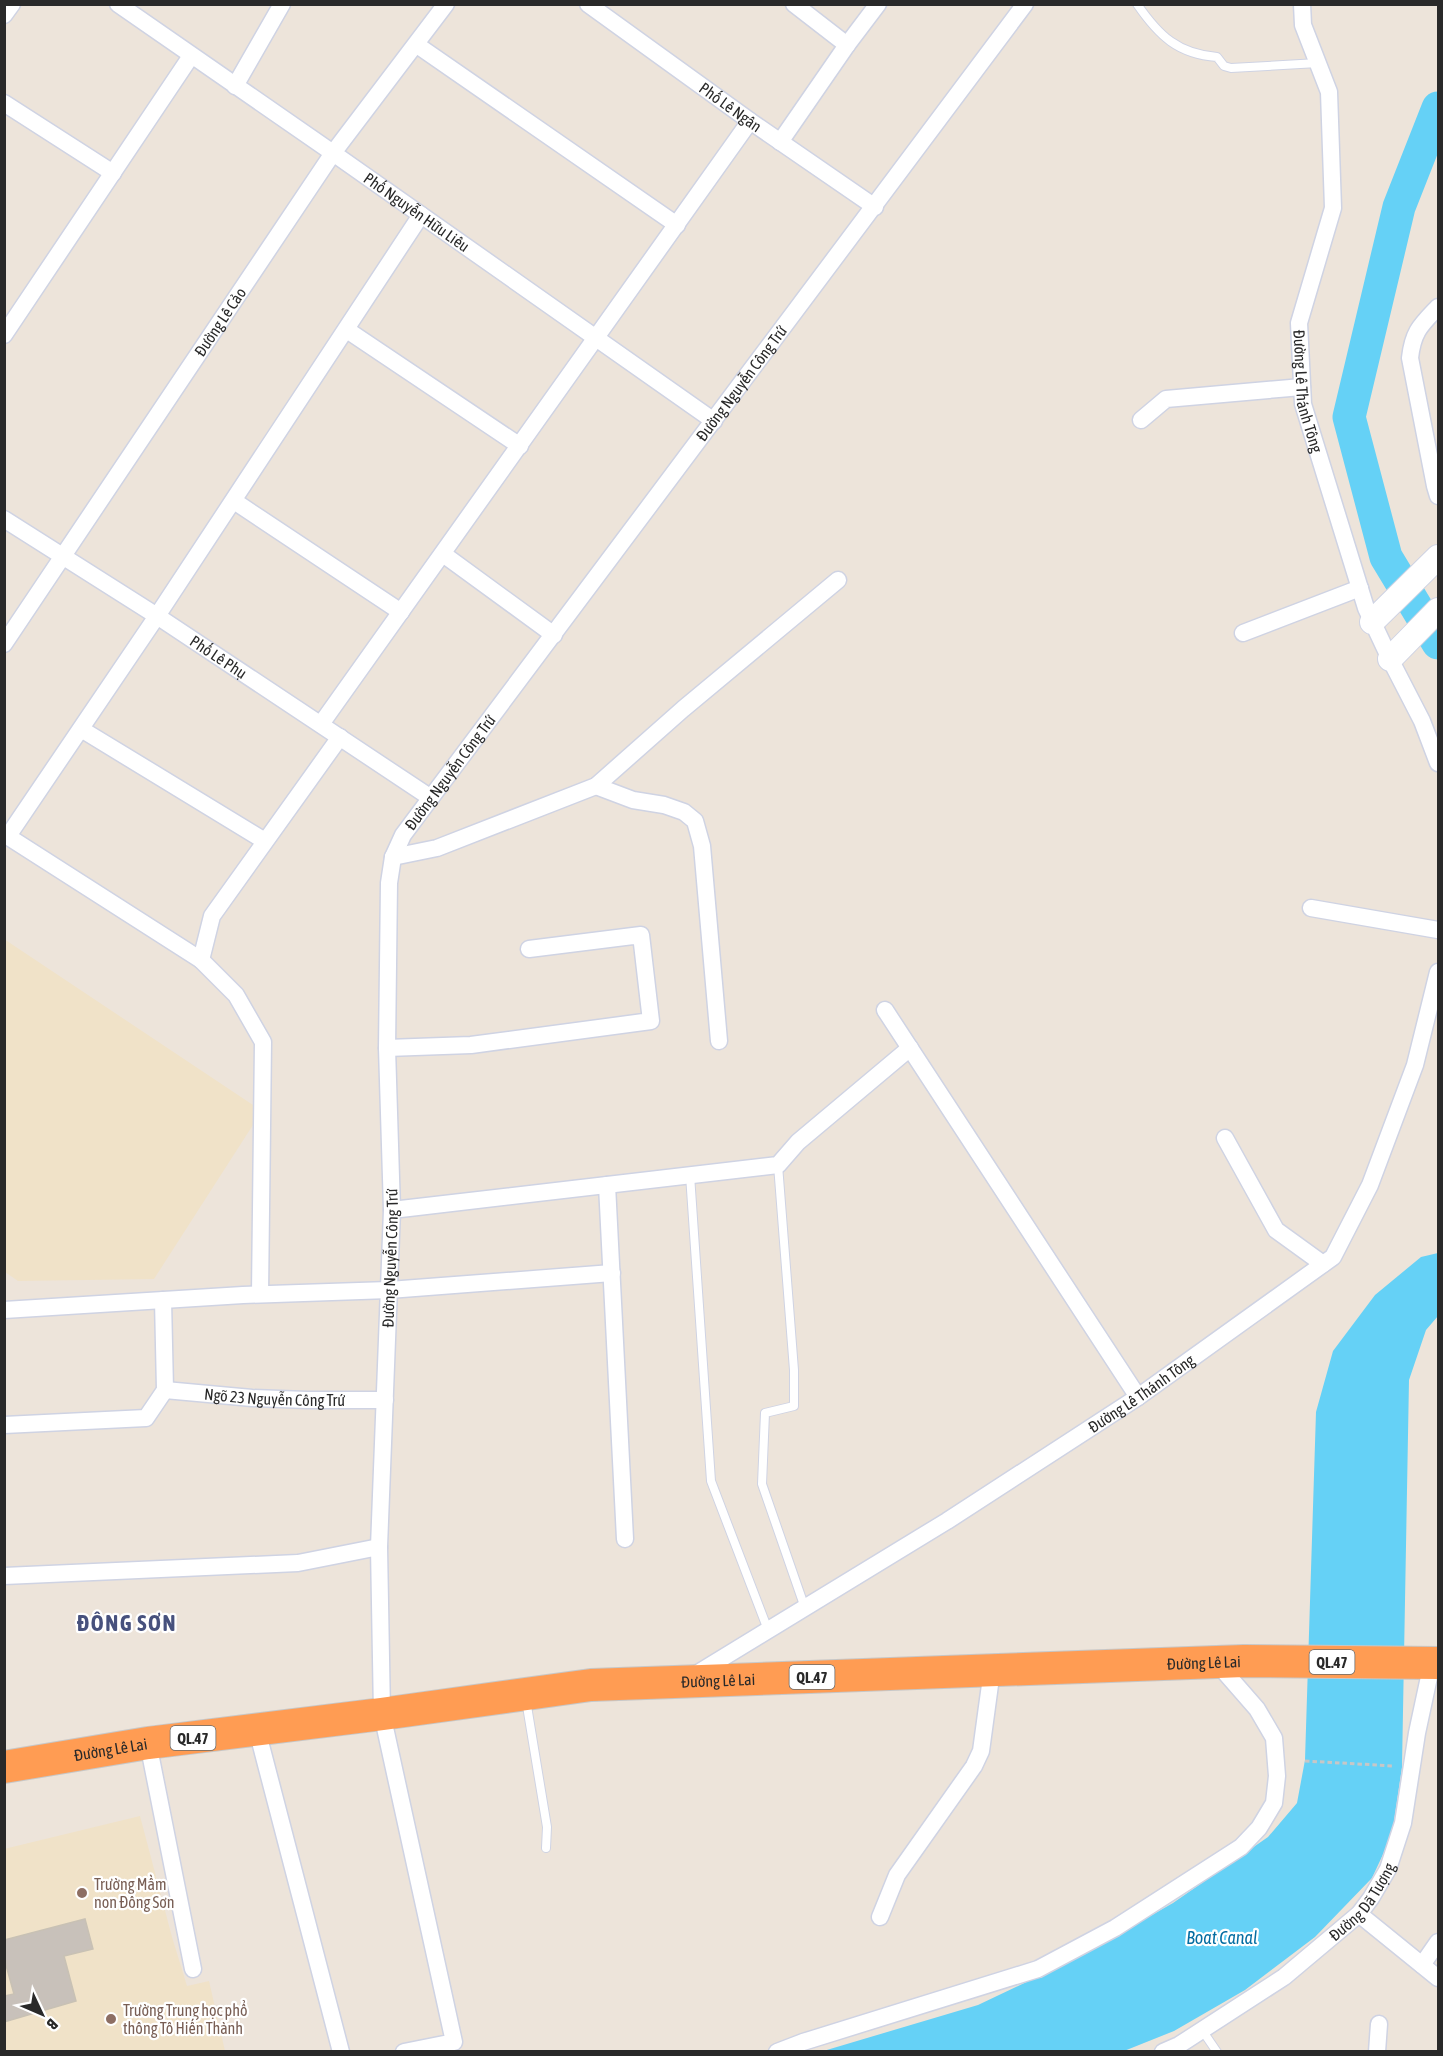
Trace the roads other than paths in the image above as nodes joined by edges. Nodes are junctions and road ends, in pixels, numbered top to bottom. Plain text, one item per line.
1 (12, 4) edge
2 (118, 4) edge
3 (282, 4) edge
4 (446, 4) edge
5 (588, 4) edge
6 (794, 4) edge
7 (878, 4) edge
8 (1025, 4) edge
9 (1137, 4) edge
10 (1302, 4) edge
11 (4, 15) edge
12 (417, 45) junction
13 (847, 45) junction
14 (191, 56) junction
15 (1318, 63) junction
16 (235, 86) junction
17 (4, 103) edge
18 (750, 122) junction
19 (780, 142) junction
20 (333, 153) junction
21 (113, 173) junction
22 (875, 207) junction
23 (421, 216) junction
24 (677, 225) junction
25 (1438, 307) edge
26 (347, 330) junction
27 (4, 335) edge
28 (596, 338) junction
29 (1302, 387) junction
30 (1141, 420) dead end
31 (714, 421) junction
32 (520, 446) junction
33 (1438, 496) edge
34 (234, 501) junction
35 (4, 519) edge
36 (443, 554) junction
37 (64, 556) junction
38 (1437, 558) edge
39 (838, 580) dead end
40 (1360, 588) junction
41 (1438, 610) edge
42 (401, 612) junction
43 (157, 616) junction
44 (1372, 621) junction
45 (1243, 633) dead end
46 (554, 635) junction
47 (4, 644) edge
48 (1390, 659) junction
49 (321, 724) junction
50 (81, 729) junction
51 (340, 737) junction
52 (1438, 764) edge
53 (596, 786) junction
54 (431, 798) junction
55 (6, 835) edge
56 (265, 841) junction
57 (393, 857) junction
58 (1311, 908) dead end
59 (1438, 930) edge
60 (529, 949) dead end
61 (201, 960) junction
62 (1438, 972) edge
63 (885, 1010) dead end
64 (719, 1041) dead end
65 (387, 1048) junction
66 (910, 1048) junction
67 (1225, 1138) dead end
68 (778, 1165) junction
69 (690, 1176) junction
70 (607, 1185) junction
71 (392, 1210) junction
72 (1323, 1264) junction
73 (612, 1274) junction
74 (388, 1290) junction
75 (260, 1294) junction
76 (163, 1300) junction
77 (4, 1310) edge
78 (165, 1390) junction
79 (1138, 1396) junction
80 (385, 1400) junction
81 (4, 1425) edge
82 (624, 1539) dead end
83 (379, 1546) junction
84 (4, 1576) edge
85 (805, 1608) junction
86 (768, 1630) junction
87 (1230, 1662) junction
88 (1430, 1663) edge
89 (992, 1670) junction
90 (684, 1681) junction
91 (525, 1694) junction
92 (382, 1714) junction
93 (257, 1730) junction
94 (148, 1743) junction
95 (4, 1767) edge
96 (546, 1848) dead end
97 (1359, 1914) junction
98 (880, 1917) dead end
99 (1438, 1942) edge
100 (1422, 1965) junction
101 (193, 1969) dead end
102 (1438, 1978) edge
103 (1379, 2024) dead end
104 (1202, 2030) junction
105 (455, 2047) edge
106 (341, 2052) edge
107 (404, 2052) edge
108 (777, 2052) edge
109 (1163, 2052) edge
110 (1217, 2052) edge
111 (1377, 2052) edge

1 - 11 street
2 - 14 street, Phố Nguyễn Hữu Liêu
3 - 16 street
4 - 12 street, Đường Lê Cảo
5 - 18 street, Phố Lê Ngân
6 - 13 street
7 - 13 street
8 - 22 street, Đường Nguyễn Công Trứ
9 - 15 lane
10 - 15 street, Đường Lê Thánh Tông
12 - 20 street, Đường Lê Cảo
12 - 24 street
13 - 19 street
14 - 16 street, Phố Nguyễn Hữu Liêu
14 - 21 street
15 - 29 street, Đường Lê Thánh Tông
16 - 20 street, Phố Nguyễn Hữu Liêu
17 - 21 street
18 - 19 street, Phố Lê Ngân
18 - 24 street
19 - 22 street, Phố Lê Ngân
20 - 23 street, Phố Nguyễn Hữu Liêu
20 - 37 street, Đường Lê Cảo
21 - 27 street
22 - 31 street, Đường Nguyễn Công Trứ
23 - 26 street
23 - 28 street, Phố Nguyễn Hữu Liêu
24 - 28 street
25 - 33 street
26 - 32 street
26 - 34 street
28 - 31 street, Phố Nguyễn Hữu Liêu
28 - 32 street
29 - 30 street
29 - 40 street, Đường Lê Thánh Tông
31 - 46 street, Đường Nguyễn Công Trứ
32 - 36 street
34 - 42 street
34 - 43 street
35 - 37 street, Phố Lê Phụ
36 - 42 street
36 - 46 street
37 - 43 street, Phố Lê Phụ
37 - 47 street, Đường Lê Cảo
38 - 44 street
39 - 53 street
40 - 44 street, Đường Lê Thánh Tông
40 - 45 street
41 - 48 street
42 - 49 street
43 - 49 street, Phố Lê Phụ
43 - 50 street
44 - 48 street, Đường Lê Thánh Tông
46 - 54 street, Đường Nguyễn Công Trứ
48 - 52 street, Đường Lê Thánh Tông
49 - 51 street, Phố Lê Phụ
50 - 55 street
50 - 56 street
51 - 54 street, Phố Lê Phụ
51 - 56 street
53 - 57 street
53 - 64 street
54 - 57 street, Đường Nguyễn Công Trứ
55 - 61 street
56 - 61 street
57 - 65 street, Đường Nguyễn Công Trứ
58 - 59 street
60 - 65 street
61 - 75 street
62 - 72 street, Đường Lê Thánh Tông
63 - 66 street
65 - 71 street, Đường Nguyễn Công Trứ
66 - 68 street
66 - 79 street
67 - 72 street
68 - 69 street
68 - 85 lane
69 - 70 street
69 - 86 lane
70 - 71 street
70 - 73 street
71 - 74 street, Đường Nguyễn Công Trứ
72 - 79 street, Đường Lê Thánh Tông
73 - 74 street
73 - 82 street
74 - 75 street
74 - 80 street, Đường Nguyễn Công Trứ
75 - 76 street
76 - 77 street
76 - 78 street
78 - 80 street, Ngõ 23 Nguyễn Công Trứ
78 - 81 street
79 - 85 street, Đường Lê Thánh Tông
80 - 83 street, Đường Nguyễn Công Trứ
83 - 84 street
83 - 92 street, Đường Nguyễn Công Trứ
85 - 86 street, Đường Lê Thánh Tông
86 - 90 street, Đường Lê Thánh Tông
87 - 88 highway, Đường Lê Lai / QL.47
87 - 89 highway, Đường Lê Lai / QL.47
87 - 108 street
88 - 97 street, Đường Dã Tượng
89 - 90 highway, Đường Lê Lai / QL.47
89 - 98 street
90 - 91 highway, Đường Lê Lai / QL.47
91 - 92 highway, Đường Lê Lai / QL.47
91 - 96 lane
92 - 93 highway, Đường Lê Lai / QL.47
92 - 105 street, Đường Nguyễn Công Trứ
93 - 94 highway, Đường Lê Lai / QL.47
93 - 106 street
94 - 95 highway, Đường Lê Lai / QL.47
94 - 101 street
97 - 100 street
97 - 104 street, Đường Dã Tượng
99 - 100 street
100 - 102 street
103 - 111 street
104 - 109 street, Đường Dã Tượng
104 - 110 lane
105 - 107 street

